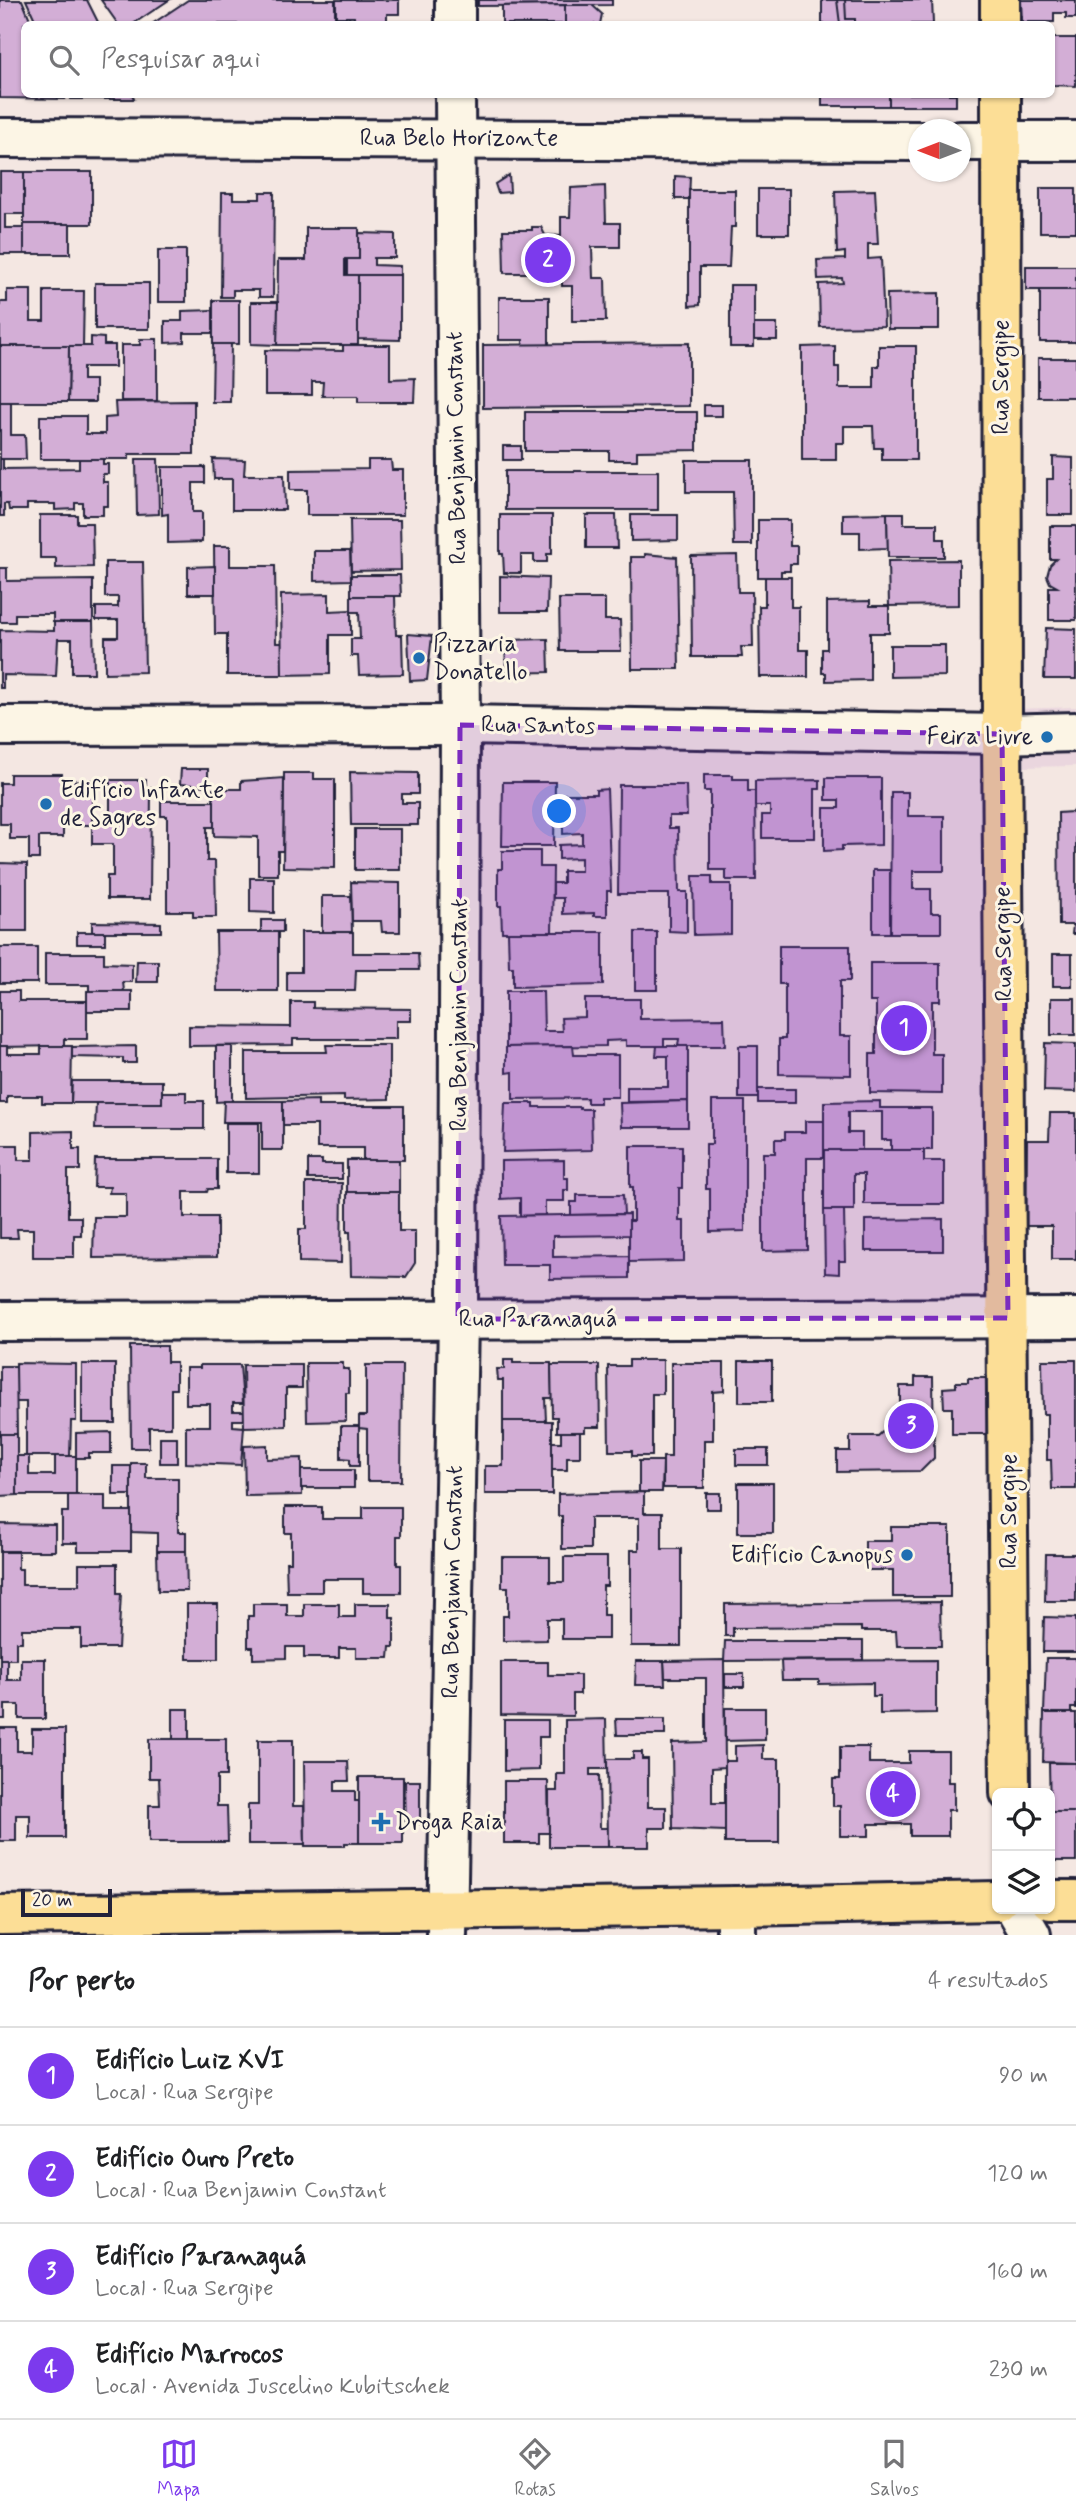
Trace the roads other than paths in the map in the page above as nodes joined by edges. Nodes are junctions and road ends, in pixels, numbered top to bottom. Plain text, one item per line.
1 (455, 0) edge
2 (1000, 0) edge
3 (455, 21) edge
4 (1000, 21) edge
5 (455, 98) edge
6 (1001, 98) edge
7 (0, 138) edge
8 (454, 138) junction
9 (908, 141) edge
10 (971, 141) edge
11 (1001, 141) junction
12 (1076, 141) edge
13 (460, 725) junction
14 (0, 726) edge
15 (1076, 732) edge
16 (1002, 734) junction
17 (1008, 1318) junction
18 (1076, 1318) edge
19 (458, 1319) junction
20 (0, 1321) edge
21 (1010, 1788) edge
22 (992, 1900) edge
23 (1055, 1900) edge
24 (1076, 1900) edge
25 (1019, 1914) edge
26 (0, 1915) edge
27 (736, 1921) edge
28 (447, 1922) edge
29 (1031, 1935) edge

1 - 3 street
2 - 4 main road
5 - 8 street, Rua Benjamin Constant
6 - 11 main road, Rua Sergipe
7 - 8 street, Rua Belo Horizonte
8 - 9 street, Rua Belo Horizonte
8 - 13 street, Rua Benjamin Constant
10 - 11 street
11 - 12 street
11 - 16 main road, Rua Sergipe
13 - 14 street, Rua Santos
13 - 16 street, Rua Santos
13 - 19 street, Rua Benjamin Constant
15 - 16 street, Rua Santos
16 - 17 main road, Rua Sergipe
17 - 18 street, Rua Paranaguá
17 - 19 street, Rua Paranaguá
17 - 21 main road, Rua Sergipe
19 - 20 street, Rua Paranaguá
19 - 28 street, Rua Benjamin Constant
22 - 27 main road
23 - 24 main road
25 - 29 street
26 - 28 main road
27 - 28 main road

